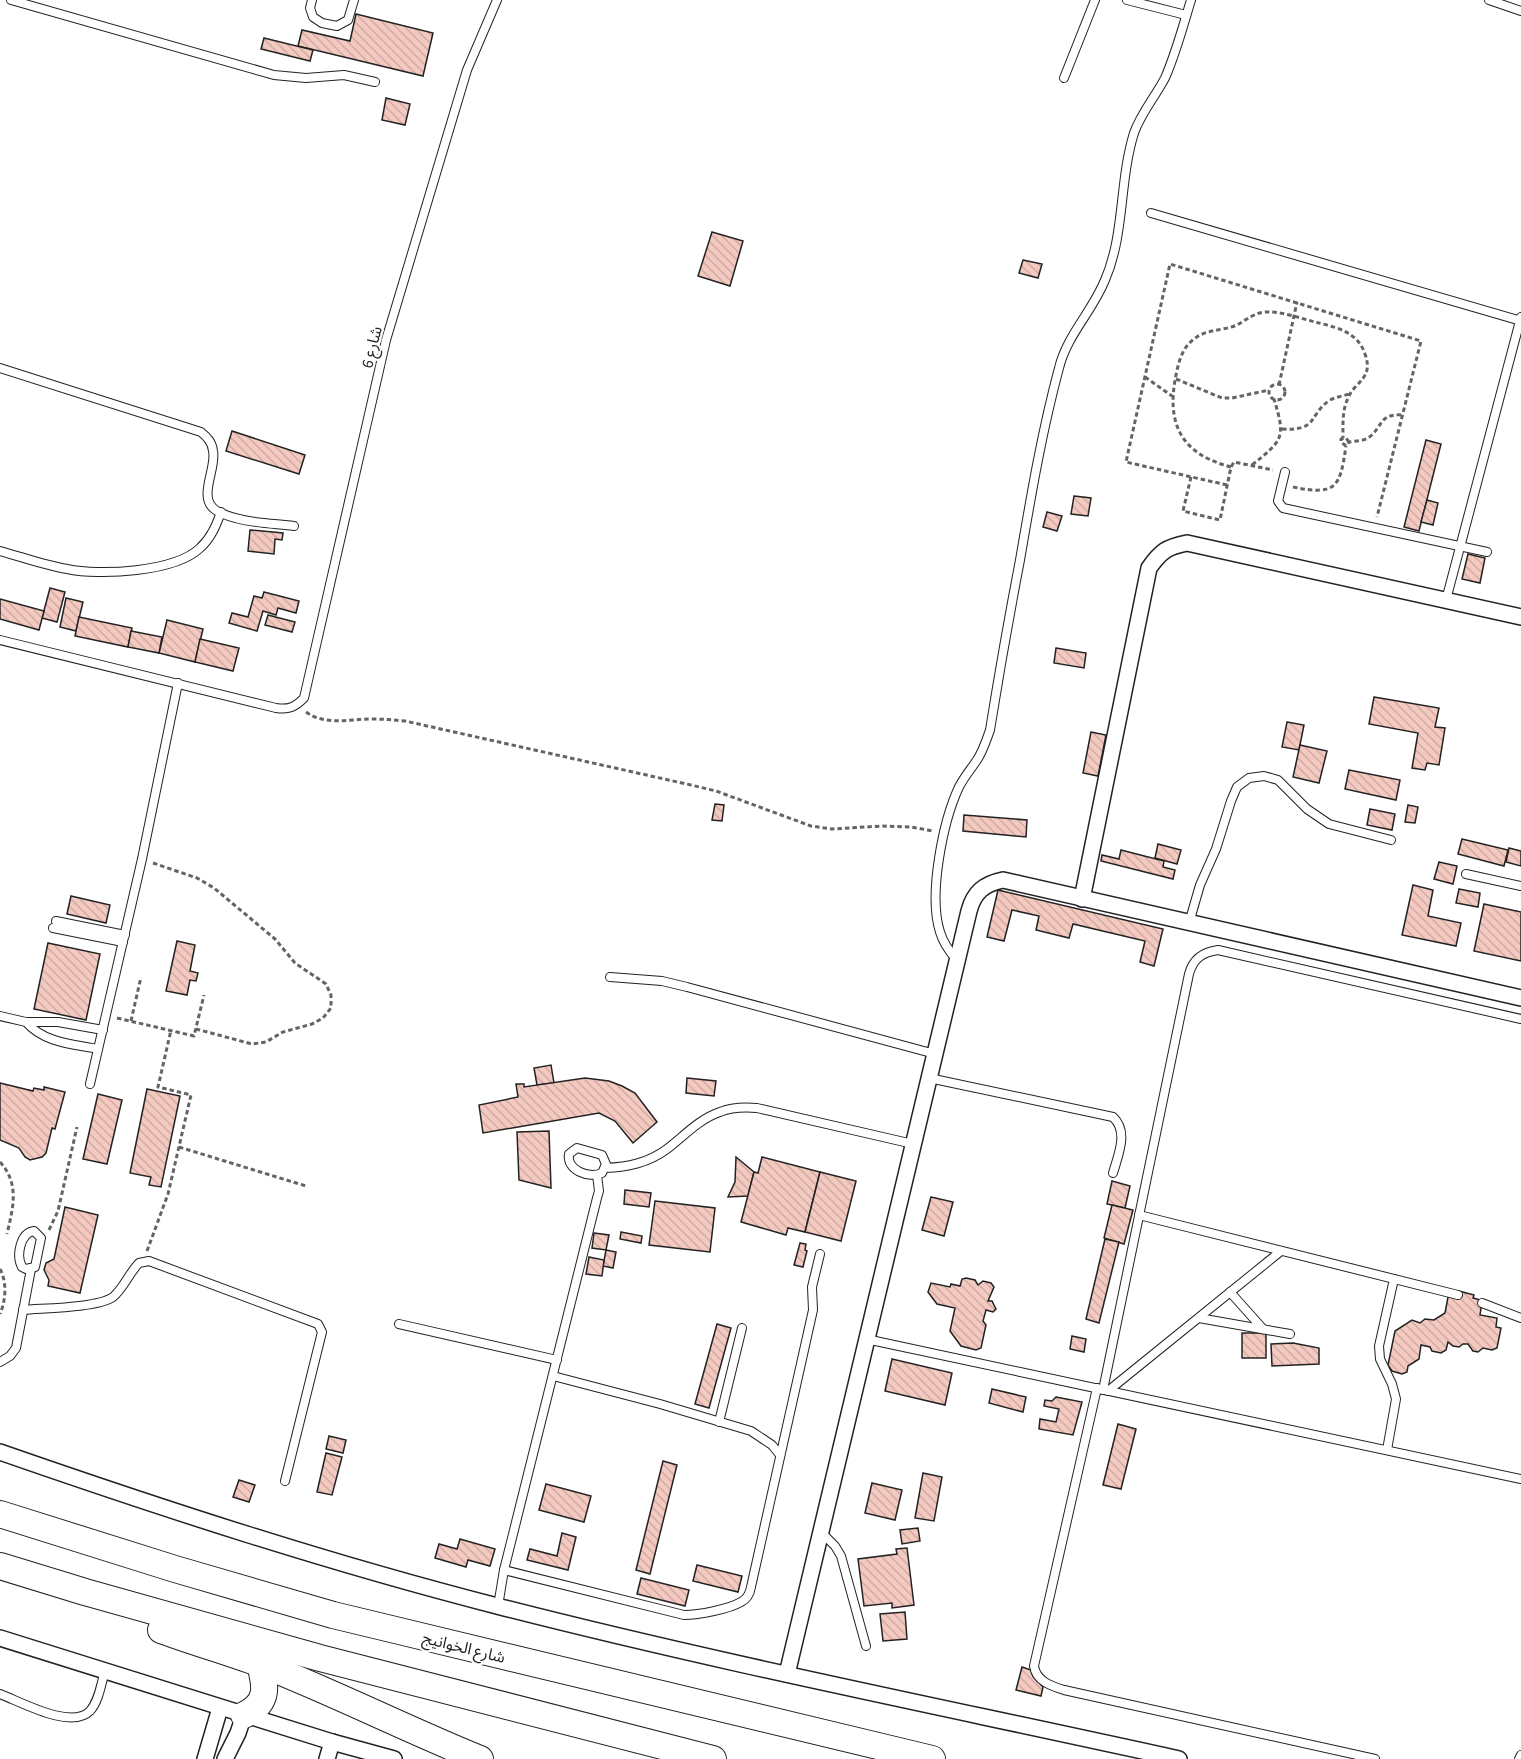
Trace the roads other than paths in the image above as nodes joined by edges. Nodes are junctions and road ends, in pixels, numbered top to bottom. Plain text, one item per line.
1 (11, 0) edge
2 (312, 0) edge
3 (354, 0) edge
4 (497, 0) edge
5 (1095, 0) edge
6 (1127, 0) edge
7 (1191, 0) edge
8 (1489, 0) edge
9 (1521, 12) edge
10 (1186, 15) junction
11 (1064, 78) dead end
12 (375, 82) dead end
13 (1151, 213) dead end
14 (1521, 319) edge
15 (0, 368) edge
16 (1285, 472) road end
17 (221, 512) junction
18 (294, 526) dead end
19 (1460, 546) junction
20 (0, 551) edge
21 (1487, 552) dead end
22 (1446, 600) junction
23 (1521, 617) edge
24 (0, 640) edge
25 (178, 683) junction
26 (1391, 840) dead end
27 (1466, 874) dead end
28 (1521, 886) edge
29 (1082, 899) junction
30 (1189, 923) junction
31 (55, 924) dead end
32 (124, 938) junction
33 (957, 960) junction
34 (610, 977) dead end
35 (1521, 998) edge
36 (0, 1016) edge
37 (1521, 1019) edge
38 (26, 1022) junction
39 (103, 1030) junction
40 (98, 1049) junction
41 (934, 1054) junction
42 (929, 1078) junction
43 (90, 1084) dead end
44 (913, 1144) junction
45 (605, 1168) junction
46 (1113, 1173) dead end
47 (597, 1175) junction
48 (1139, 1215) junction
49 (1281, 1251) junction
50 (820, 1254) dead end
51 (31, 1269) junction
52 (1394, 1279) junction
53 (1230, 1292) junction
54 (1458, 1295) dead end
55 (1482, 1303) dead end
56 (23, 1310) junction
57 (1198, 1317) junction
58 (1521, 1318) edge
59 (399, 1324) dead end
60 (742, 1328) dead end
61 (1263, 1329) junction
62 (1290, 1334) dead end
63 (866, 1339) junction
64 (557, 1359) junction
65 (0, 1362) edge
66 (553, 1376) junction
67 (1103, 1389) junction
68 (719, 1422) junction
69 (1387, 1450) junction
70 (0, 1452) edge
71 (780, 1455) junction
72 (1521, 1479) edge
73 (285, 1481) dead end
74 (0, 1514) edge
75 (820, 1531) junction
76 (0, 1566) edge
77 (504, 1570) junction
78 (85, 1592) junction
79 (498, 1606) junction
80 (0, 1638) edge
81 (866, 1646) dead end
82 (260, 1664) junction
83 (105, 1671) junction
84 (787, 1674) junction
85 (0, 1694) edge
86 (232, 1711) junction
87 (332, 1742) junction
88 (1521, 1755) edge
89 (205, 1759) edge
90 (225, 1759) edge
91 (327, 1759) edge
92 (394, 1759) edge
93 (480, 1759) edge
94 (713, 1759) edge
95 (932, 1759) edge
96 (1179, 1759) edge
97 (1375, 1759) edge
98 (1519, 1759) edge

1 - 12 lane
2 - 3 lane
4 - 25 lane, شارع 6
5 - 11 lane
6 - 10 lane
7 - 10 lane
8 - 9 lane
10 - 33 lane
13 - 14 lane
14 - 19 lane
15 - 17 lane
16 - 19 lane
17 - 18 lane
17 - 20 lane
19 - 21 lane
19 - 22 lane
22 - 23 street
22 - 29 street
24 - 25 lane
25 - 32 lane
26 - 30 lane
27 - 28 lane
29 - 30 street
29 - 33 street
30 - 35 street
31 - 32 lane
32 - 39 lane
33 - 41 street
34 - 41 lane
36 - 38 lane
37 - 48 lane
38 - 39 lane
38 - 40 lane
39 - 40 lane
40 - 43 lane
41 - 42 street
42 - 44 street
42 - 46 lane
44 - 45 lane
44 - 63 street
45 - 47 lane
45 - 47 lane
47 - 64 lane
48 - 49 lane
48 - 67 lane
49 - 52 lane
49 - 53 lane
50 - 71 lane
51 - 51 lane
51 - 56 lane
52 - 54 lane
52 - 69 lane
53 - 57 lane
53 - 61 lane
55 - 58 lane
56 - 65 lane
56 - 73 lane
57 - 61 lane
57 - 67 lane
59 - 64 lane
60 - 68 lane
61 - 62 lane
63 - 67 lane
63 - 75 street
64 - 66 lane
66 - 68 lane
66 - 77 lane
67 - 69 lane
67 - 97 lane
68 - 71 lane
69 - 72 lane
70 - 79 street
71 - 77 lane
74 - 95 highway, شارع الخوانيج
75 - 81 lane
75 - 84 street
76 - 78 highway
77 - 79 lane
78 - 82 highway
78 - 94 highway
79 - 84 street
80 - 83 street
82 - 86 highway
82 - 93 highway
83 - 85 lane
83 - 86 street
84 - 96 street
86 - 87 street
86 - 89 street
86 - 90 street
87 - 91 street
87 - 92 street
88 - 98 lane

